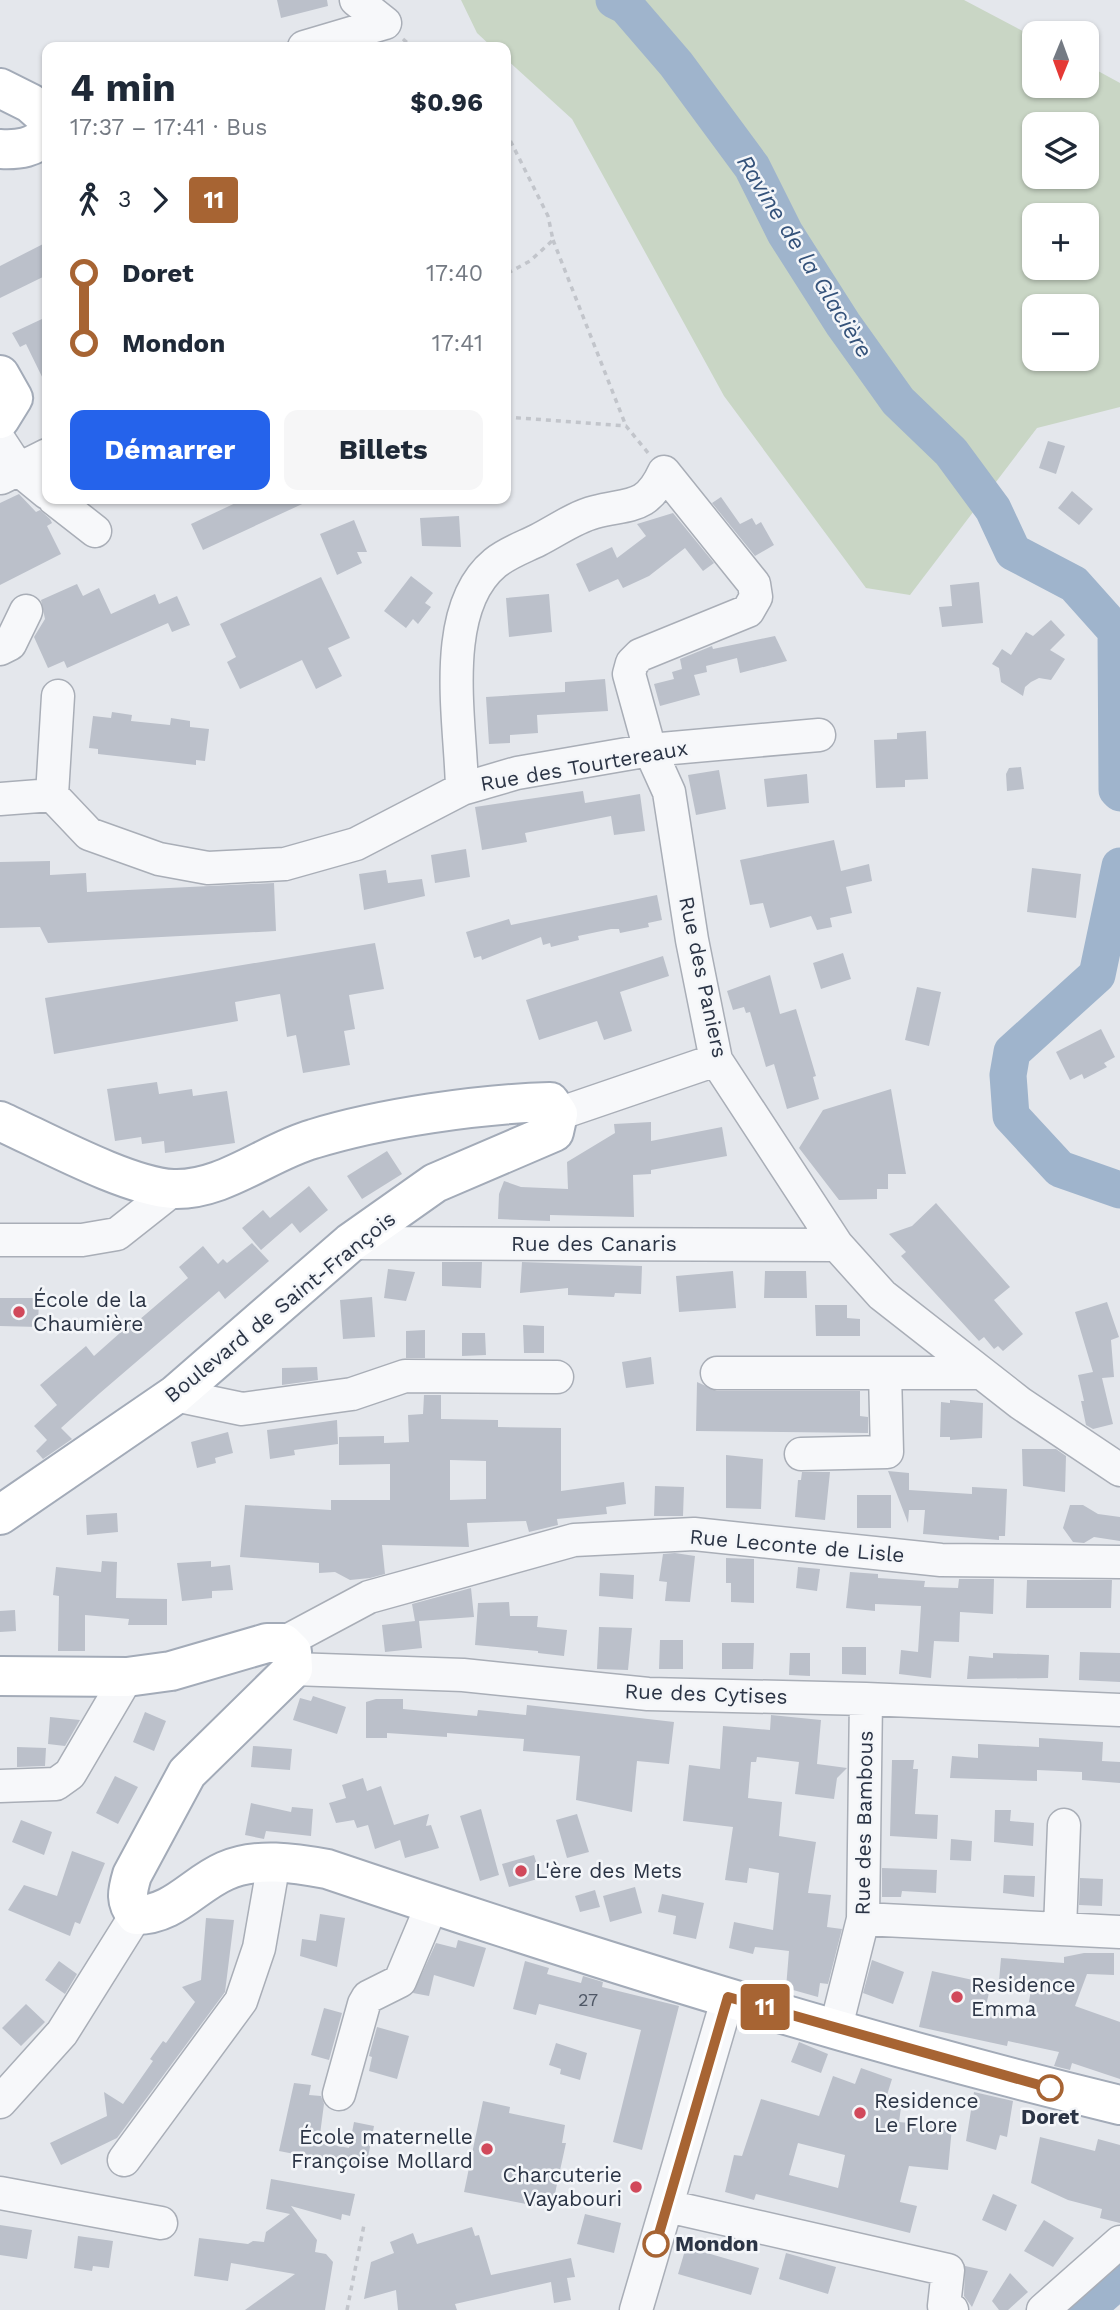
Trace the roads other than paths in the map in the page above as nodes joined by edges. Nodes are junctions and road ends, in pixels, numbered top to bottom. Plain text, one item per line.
1 (356, 0) edge
2 (321, 42) edge
3 (0, 88) edge
4 (42, 114) edge
5 (42, 139) edge
6 (0, 149) edge
7 (0, 375) edge
8 (0, 419) edge
9 (0, 441) edge
10 (42, 458) edge
11 (10, 474) edge
12 (42, 490) edge
13 (60, 504) edge
14 (95, 531) dead end
15 (26, 611) dead end
16 (0, 649) edge
17 (58, 696) dead end
18 (819, 735) dead end
19 (650, 750) junction
20 (462, 789) junction
21 (52, 795) junction
22 (0, 799) edge
23 (716, 1060) junction
24 (558, 1114) junction
25 (0, 1121) edge
26 (174, 1189) junction
27 (0, 1240) edge
28 (351, 1243) junction
29 (837, 1245) junction
30 (717, 1373) dead end
31 (885, 1373) junction
32 (980, 1373) junction
33 (557, 1377) dead end
34 (175, 1395) junction
35 (801, 1454) dead end
36 (1120, 1470) edge
37 (4, 1511) edge
38 (1120, 1562) edge
39 (288, 1656) junction
40 (0, 1676) edge
41 (127, 1676) junction
42 (866, 1699) junction
43 (1120, 1710) edge
44 (0, 1786) edge
45 (1064, 1825) dead end
46 (274, 1862) junction
47 (432, 1905) junction
48 (136, 1915) junction
49 (863, 1919) junction
50 (1060, 1929) junction
51 (1120, 1932) edge
52 (728, 1997) junction
53 (836, 2027) junction
54 (340, 2094) dead end
55 (0, 2102) edge
56 (1120, 2105) edge
57 (124, 2160) dead end
58 (0, 2193) edge
59 (667, 2206) junction
60 (160, 2223) dead end
61 (1120, 2242) edge
62 (636, 2310) edge
63 (952, 2310) edge
64 (1043, 2310) edge

1 - 2 street
3 - 4 main road
5 - 6 main road
7 - 8 main road
9 - 11 street
10 - 11 street
11 - 12 street
13 - 14 street
15 - 16 street
17 - 21 street
18 - 19 street, Rue des Tourtereaux
19 - 20 street, Rue des Tourtereaux
19 - 20 street, Rue des Paniers
19 - 23 street, Rue des Paniers
20 - 21 street, Rue des Tourtereaux
21 - 22 street
23 - 24 street
23 - 29 street, Rue des Paniers
24 - 26 main road
24 - 28 main road, Boulevard de Saint-François
25 - 26 main road
26 - 27 street
28 - 29 street, Rue des Canaris
28 - 34 main road, Boulevard de Saint-François
29 - 32 street, Rue des Paniers
30 - 31 street
31 - 32 street
31 - 35 street
32 - 36 street, Rue des Paniers
33 - 34 street
34 - 37 main road, Boulevard de Saint-François
38 - 39 street, Rue Leconte de Lisle
39 - 41 main road
39 - 42 street, Rue des Cytises
39 - 48 main road
40 - 41 main road
41 - 44 street
42 - 43 street, Rue des Cytises
42 - 49 street, Rue des Bambous
45 - 50 street
46 - 47 main road
46 - 48 main road
46 - 57 street
47 - 52 main road
47 - 54 street
48 - 55 street
49 - 50 street
49 - 53 street, Rue des Bambous
50 - 51 street
52 - 53 main road
52 - 59 street
53 - 56 main road
58 - 60 street
59 - 62 street
59 - 63 street
61 - 64 street

